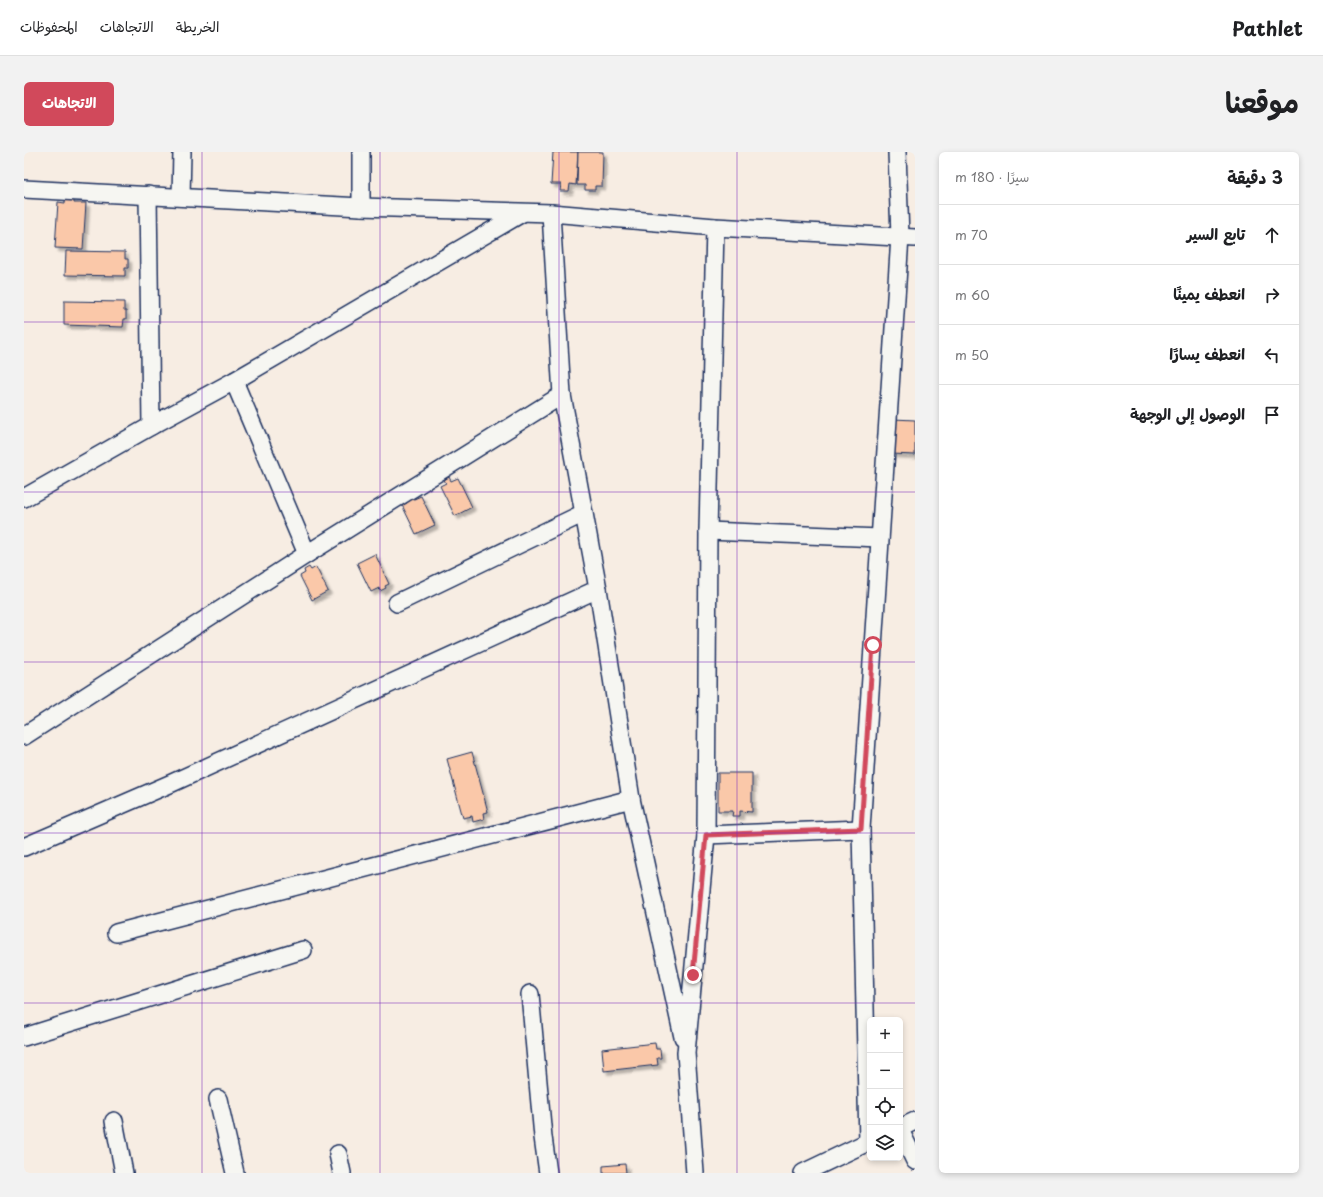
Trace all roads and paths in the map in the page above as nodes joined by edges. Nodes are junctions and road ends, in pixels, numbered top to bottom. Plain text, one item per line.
1 (182, 152) edge
2 (361, 152) edge
3 (897, 152) edge
4 (24, 188) edge
5 (148, 195) junction
6 (181, 197) junction
7 (361, 207) junction
8 (522, 213) junction
9 (551, 213) junction
10 (714, 227) junction
11 (908, 238) edge
12 (234, 381) junction
13 (562, 395) junction
14 (151, 426) junction
15 (24, 498) edge
16 (584, 513) junction
17 (708, 531) junction
18 (880, 538) junction
19 (307, 554) junction
20 (598, 589) junction
21 (397, 603) dead end
22 (24, 736) edge
23 (631, 799) junction
24 (861, 829) junction
25 (706, 835) junction
26 (24, 847) edge
27 (116, 933) dead end
28 (303, 950) dead end
29 (530, 994) dead end
30 (24, 1037) edge
31 (686, 1053) junction
32 (218, 1099) dead end
33 (114, 1121) dead end
34 (915, 1121) edge
35 (869, 1125) edge
36 (903, 1127) edge
37 (903, 1135) edge
38 (867, 1143) edge
39 (338, 1154) dead end
40 (915, 1161) edge
41 (124, 1173) edge
42 (234, 1173) edge
43 (342, 1173) edge
44 (548, 1173) edge
45 (694, 1173) edge
46 (803, 1173) edge

1 - 6 street
2 - 7 street
3 - 11 street
4 - 5 street
5 - 6 street
5 - 14 street
6 - 7 street
7 - 8 street
8 - 9 street
8 - 12 street
9 - 10 street
9 - 13 street
10 - 11 street
10 - 17 street
11 - 18 street
12 - 14 street
12 - 19 street
13 - 16 street
13 - 19 street
14 - 15 street
16 - 20 street
16 - 21 street
17 - 18 street
17 - 25 street
18 - 24 street
19 - 22 street
20 - 23 street
20 - 26 street
23 - 27 street
23 - 31 street
24 - 25 street
24 - 35 street
25 - 31 street
28 - 30 street
29 - 44 street
31 - 45 street
32 - 42 street
33 - 41 street
34 - 36 street
37 - 40 street
38 - 46 street
39 - 43 street

